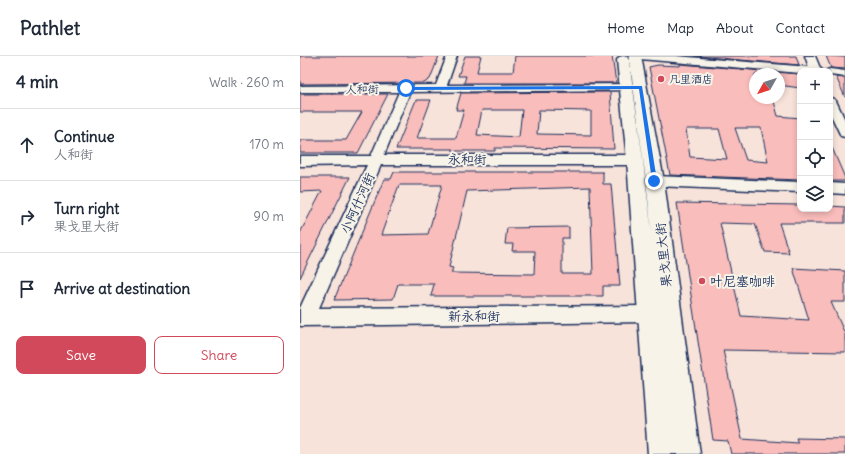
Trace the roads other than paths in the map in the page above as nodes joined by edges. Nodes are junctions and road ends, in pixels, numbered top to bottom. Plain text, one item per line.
1 (452, 56) edge
2 (622, 56) edge
3 (635, 56) edge
4 (640, 56) edge
5 (810, 56) edge
6 (815, 68) edge
7 (797, 69) edge
8 (833, 72) edge
9 (845, 74) edge
10 (634, 87) junction
11 (406, 88) junction
12 (440, 88) junction
13 (300, 89) edge
14 (831, 104) edge
15 (845, 133) edge
16 (300, 160) edge
17 (376, 160) junction
18 (635, 160) junction
19 (654, 181) junction
20 (797, 187) edge
21 (833, 188) edge
22 (845, 189) edge
23 (649, 314) junction
24 (303, 317) edge
25 (662, 454) edge
26 (686, 454) edge

1 - 12 street
2 - 10 main road, 果戈里大街
3 - 10 main road, 果戈里大街
4 - 7 street
5 - 6 street
8 - 9 street
10 - 12 street, 人和街
10 - 18 main road, 果戈里大街
10 - 19 main road, 果戈里大街
11 - 12 street, 人和街
11 - 13 street, 人和街
11 - 17 street, 小阿什河街
14 - 15 street
16 - 17 street, 永和街
17 - 18 street, 永和街
17 - 24 street, 小阿什河街
18 - 23 main road, 果戈里大街
19 - 20 street
19 - 26 main road, 果戈里大街
21 - 22 street
23 - 24 street, 新永和街
23 - 25 main road, 果戈里大街

